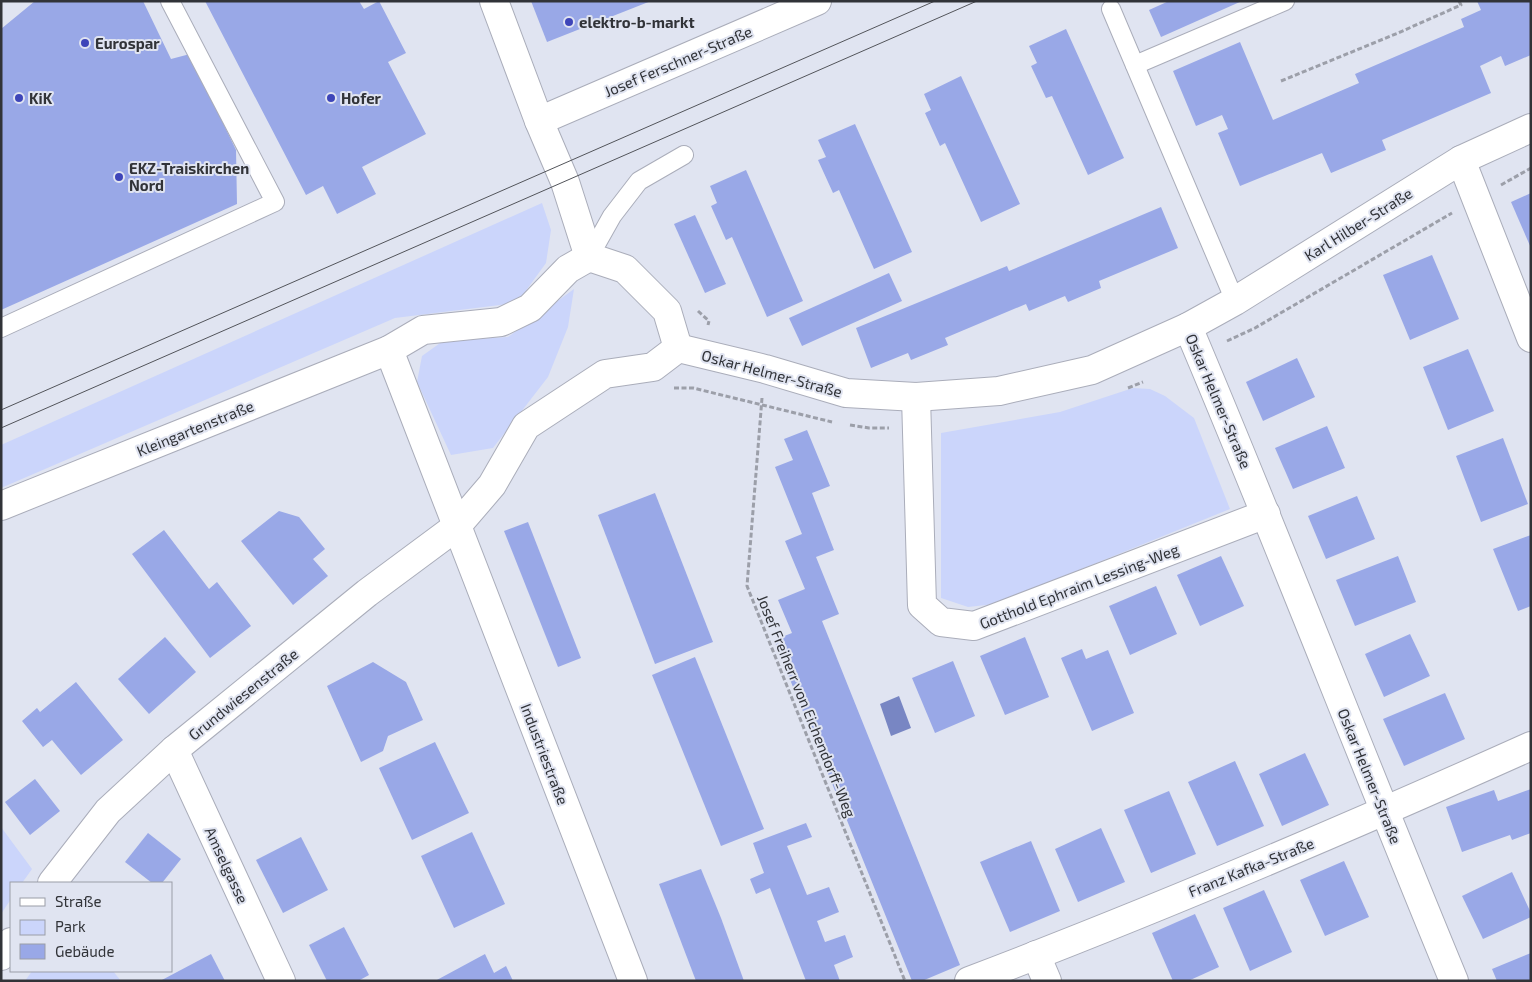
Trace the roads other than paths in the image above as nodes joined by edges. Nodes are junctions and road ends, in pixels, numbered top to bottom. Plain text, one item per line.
1 (170, 1) edge
2 (494, 1) edge
3 (817, 1) edge
4 (1285, 1) edge
5 (1111, 9) dead end
6 (1135, 65) junction
7 (539, 121) junction
8 (1531, 128) edge
9 (684, 155) dead end
10 (1461, 160) junction
11 (589, 257) junction
12 (1235, 301) junction
13 (1188, 327) junction
14 (1, 328) edge
15 (1531, 338) edge
16 (678, 348) junction
17 (389, 350) junction
18 (916, 397) junction
19 (1, 506) edge
20 (1266, 514) junction
21 (456, 528) junction
22 (1531, 746) edge
23 (174, 750) junction
24 (1384, 812) junction
25 (53, 882) edge
26 (10, 943) edge
27 (1036, 955) junction
28 (1, 956) edge
29 (280, 981) edge
30 (633, 981) edge
31 (969, 981) edge
32 (1047, 981) edge
33 (1454, 981) edge

1 - 14 lane
2 - 7 street
3 - 7 street, Josef Ferschner-Straße
4 - 6 lane
5 - 6 lane
6 - 12 lane
7 - 11 street
8 - 10 street, Karl Hilber-Straße
9 - 11 lane
10 - 12 street, Karl Hilber-Straße
10 - 15 street
11 - 16 street
11 - 17 street
12 - 13 street, Karl Hilber-Straße
13 - 18 street, Oskar Helmer-Straße
13 - 20 street, Oskar Helmer-Straße
16 - 18 street, Oskar Helmer-Straße
16 - 21 street
17 - 19 street, Kleingartenstraße
17 - 21 street, Industriestraße
18 - 20 street, Gotthold Ephraim Lessing-Weg
20 - 24 street, Oskar Helmer-Straße
21 - 23 street, Grundwiesenstraße
21 - 30 street, Industriestraße
22 - 24 street, Franz Kafka-Straße
23 - 25 street, Grundwiesenstraße
23 - 29 street, Amselgasse
24 - 27 street, Franz Kafka-Straße
24 - 33 street, Oskar Helmer-Straße
26 - 28 street
27 - 31 street, Franz Kafka-Straße
27 - 32 street

